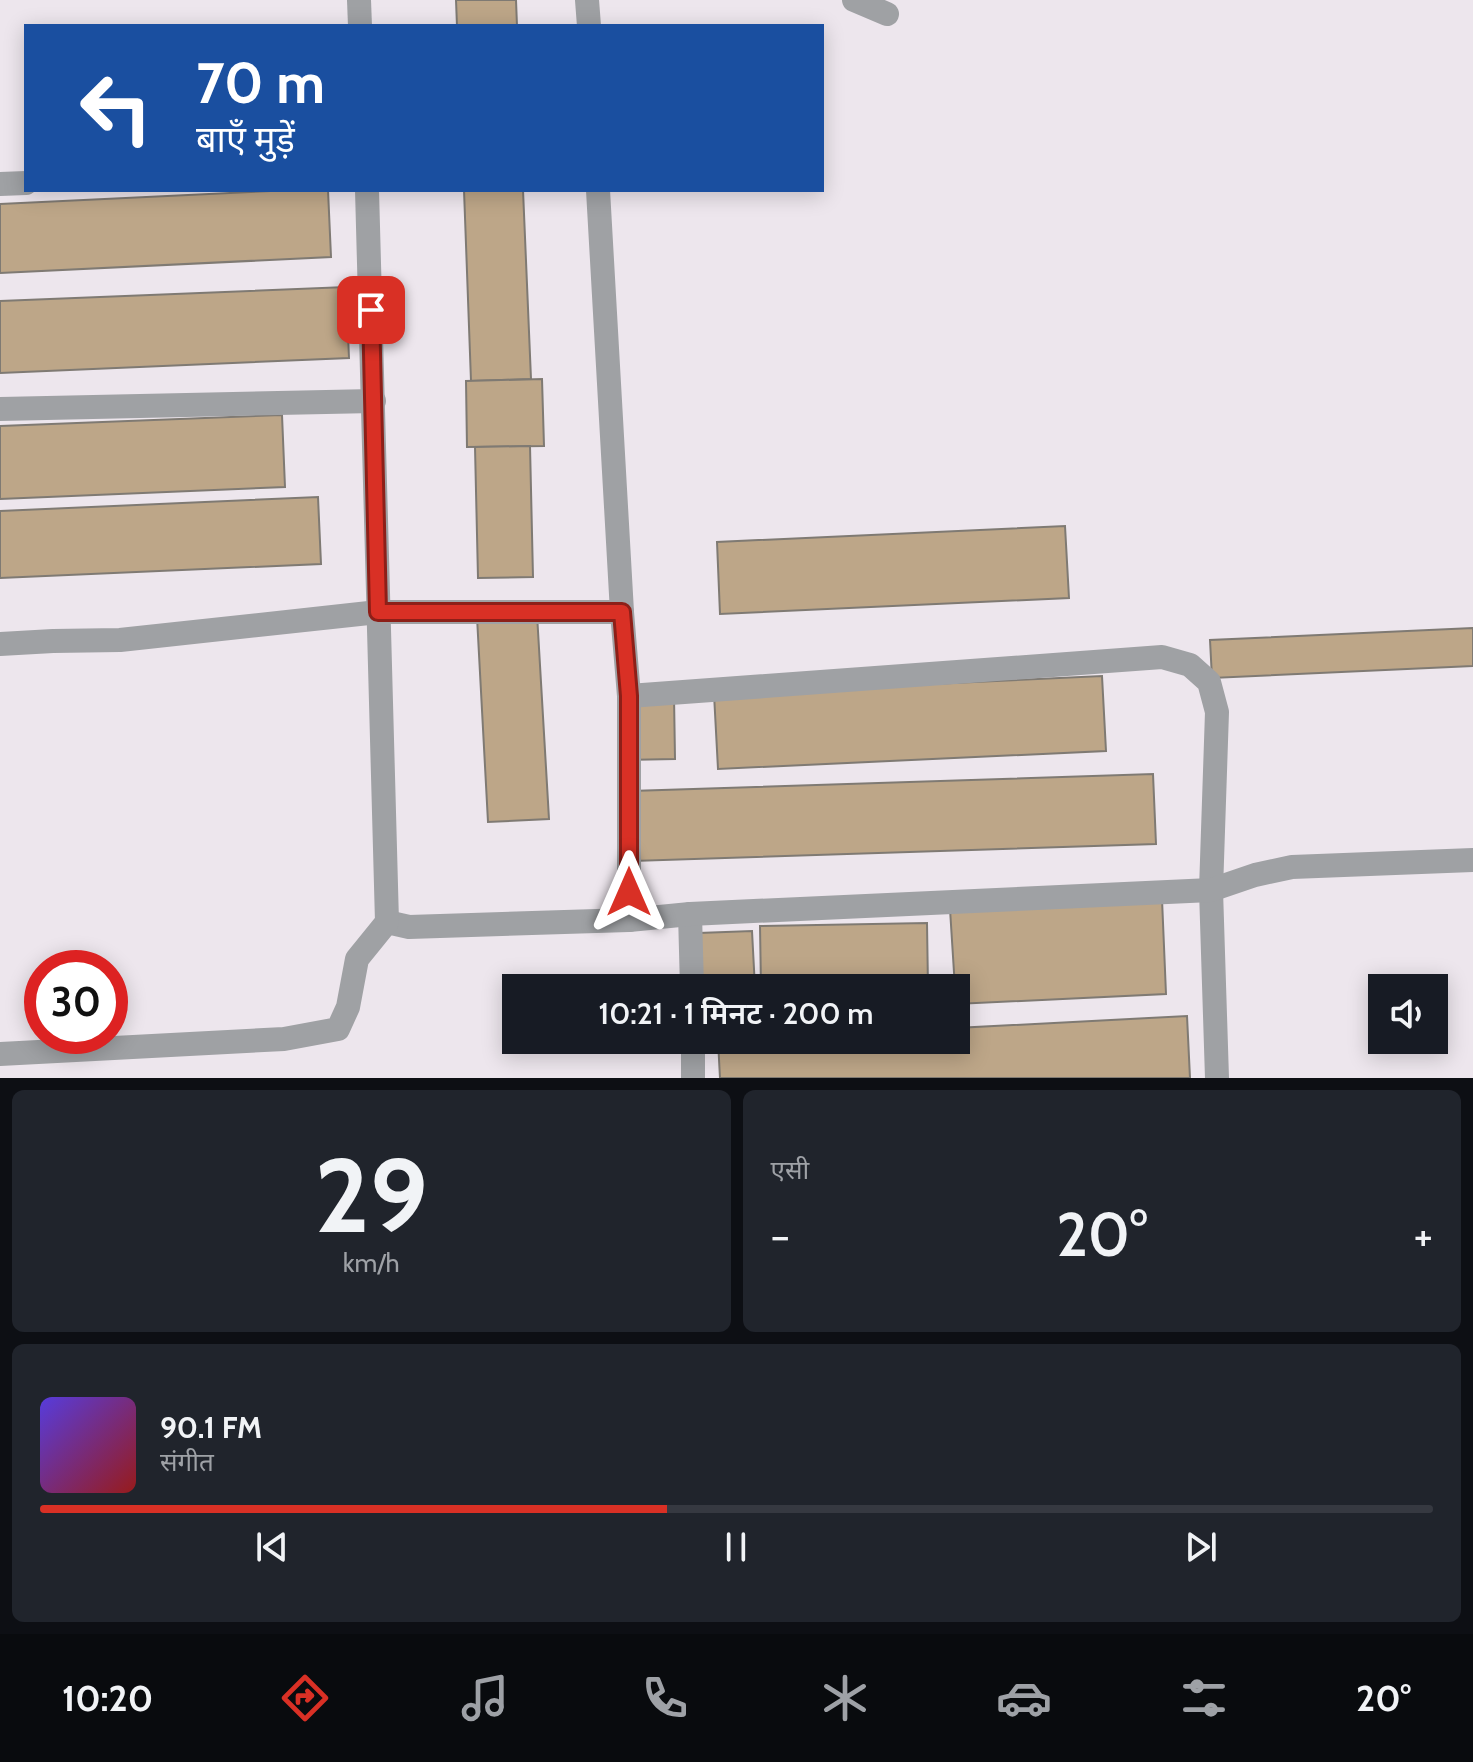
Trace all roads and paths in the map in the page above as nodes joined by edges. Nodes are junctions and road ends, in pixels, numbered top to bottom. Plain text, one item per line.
1 (359, 0) edge
2 (587, 0) edge
3 (854, 0) edge
4 (887, 14) dead end
5 (360, 24) edge
6 (589, 24) edge
7 (24, 183) edge
8 (0, 184) edge
9 (367, 192) edge
10 (598, 192) edge
11 (374, 401) junction
12 (0, 409) edge
13 (378, 612) junction
14 (622, 612) junction
15 (0, 644) edge
16 (629, 696) junction
17 (1473, 860) edge
18 (1211, 890) junction
19 (690, 914) junction
20 (629, 920) junction
21 (387, 922) junction
22 (692, 974) edge
23 (0, 1054) edge
24 (693, 1054) edge
25 (693, 1078) edge
26 (1217, 1078) edge

1 - 5 street
2 - 6 street
3 - 4 street
7 - 8 street
9 - 11 street
10 - 14 street
11 - 12 street
11 - 13 street
13 - 14 street
13 - 15 street
13 - 21 street
14 - 16 street
16 - 18 street
16 - 20 street
17 - 18 street
18 - 19 street
18 - 26 street
19 - 20 street
19 - 22 street
20 - 21 street
21 - 23 street
24 - 25 street

